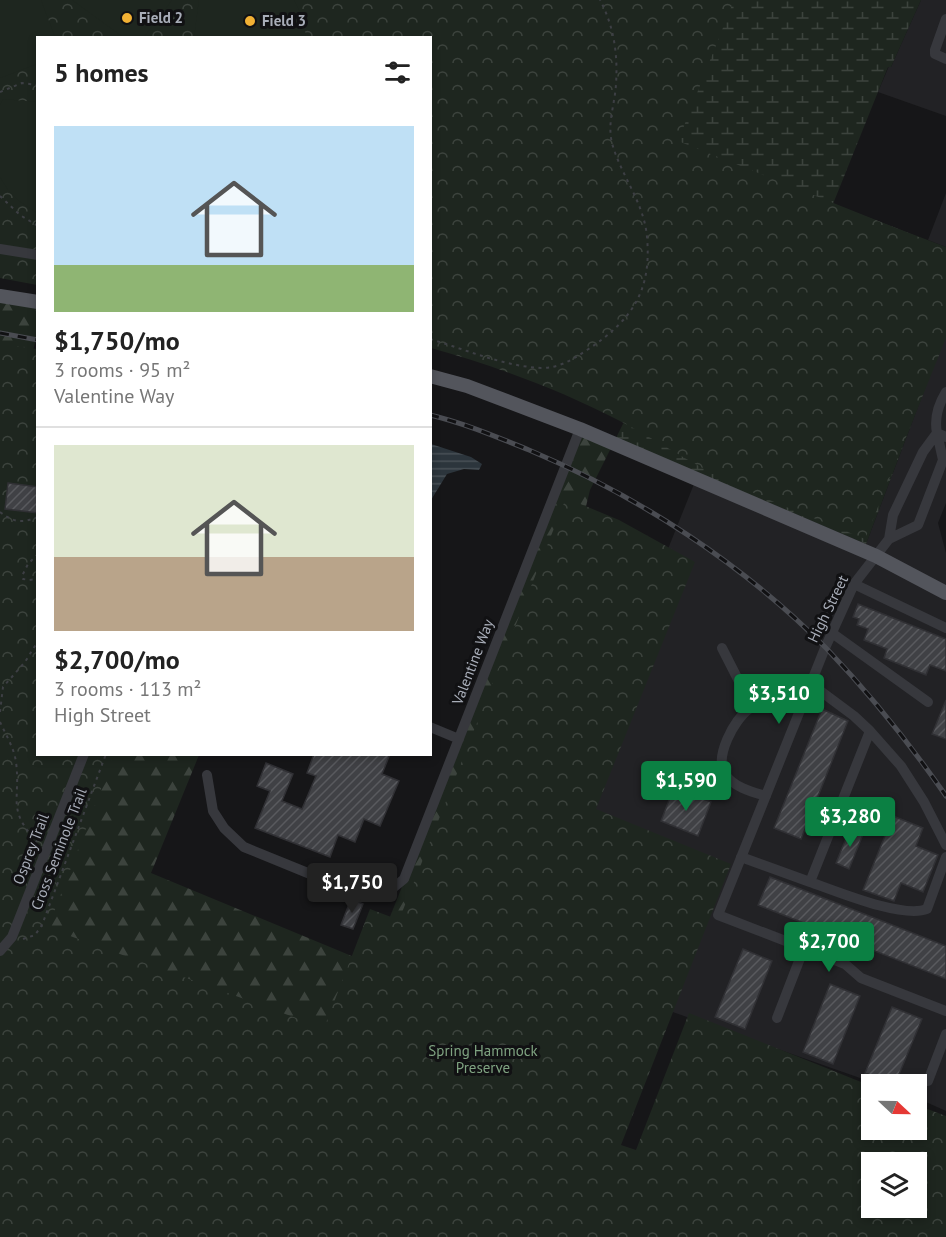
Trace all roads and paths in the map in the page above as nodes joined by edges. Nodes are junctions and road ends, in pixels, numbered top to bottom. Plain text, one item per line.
1 (600, 0) edge
2 (946, 19) edge
3 (946, 59) edge
4 (36, 85) edge
5 (0, 92) edge
6 (0, 196) edge
7 (36, 225) edge
8 (0, 249) edge
9 (36, 255) edge
10 (0, 296) edge
11 (36, 302) edge
12 (432, 340) edge
13 (432, 377) edge
14 (946, 392) edge
15 (580, 429) junction
16 (942, 435) edge
17 (0, 512) edge
18 (36, 518) edge
19 (889, 539) junction
20 (36, 556) edge
21 (876, 556) junction
22 (36, 579) edge
23 (854, 584) junction
24 (946, 593) edge
25 (946, 628) edge
26 (832, 633) junction
27 (36, 644) edge
28 (722, 648) dead end
29 (811, 684) junction
30 (928, 702) dead end
31 (802, 705) junction
32 (752, 707) junction
33 (0, 712) edge
34 (0, 722) edge
35 (432, 728) edge
36 (870, 731) junction
37 (459, 739) junction
38 (83, 756) edge
39 (105, 756) edge
40 (207, 775) dead end
41 (766, 796) junction
42 (946, 845) edge
43 (44, 855) junction
44 (741, 857) junction
45 (946, 857) edge
46 (810, 882) junction
47 (19, 938) dead end
48 (804, 948) junction
49 (0, 951) edge
50 (946, 1011) edge
51 (777, 1018) dead end
52 (946, 1034) edge
53 (928, 1081) dead end

1 - 12 path
2 - 3 street
4 - 5 path
6 - 7 path
8 - 9 street
10 - 11 main road
13 - 15 main road
14 - 16 street
15 - 21 main road
15 - 37 street, Valentine Way
16 - 19 street
16 - 19 street
17 - 18 path
19 - 21 street, High Street
20 - 22 path
21 - 23 street, High Street
21 - 24 main road
23 - 25 street
23 - 26 street, High Street
26 - 29 street, High Street
26 - 30 street
27 - 33 path
28 - 32 street
29 - 31 street, High Street
29 - 36 street
31 - 32 street
31 - 41 street, High Street
32 - 41 street
34 - 43 path
35 - 37 street
36 - 42 street
36 - 46 street
37 - 40 street, Valentine Way
38 - 43 street, Osprey Trail
39 - 47 path, Cross Seminole Trail
41 - 44 street, High Street
43 - 49 street, Osprey Trail
44 - 46 street
44 - 48 street, High Street
45 - 46 street
48 - 50 street, High Street
48 - 51 street
52 - 53 street

